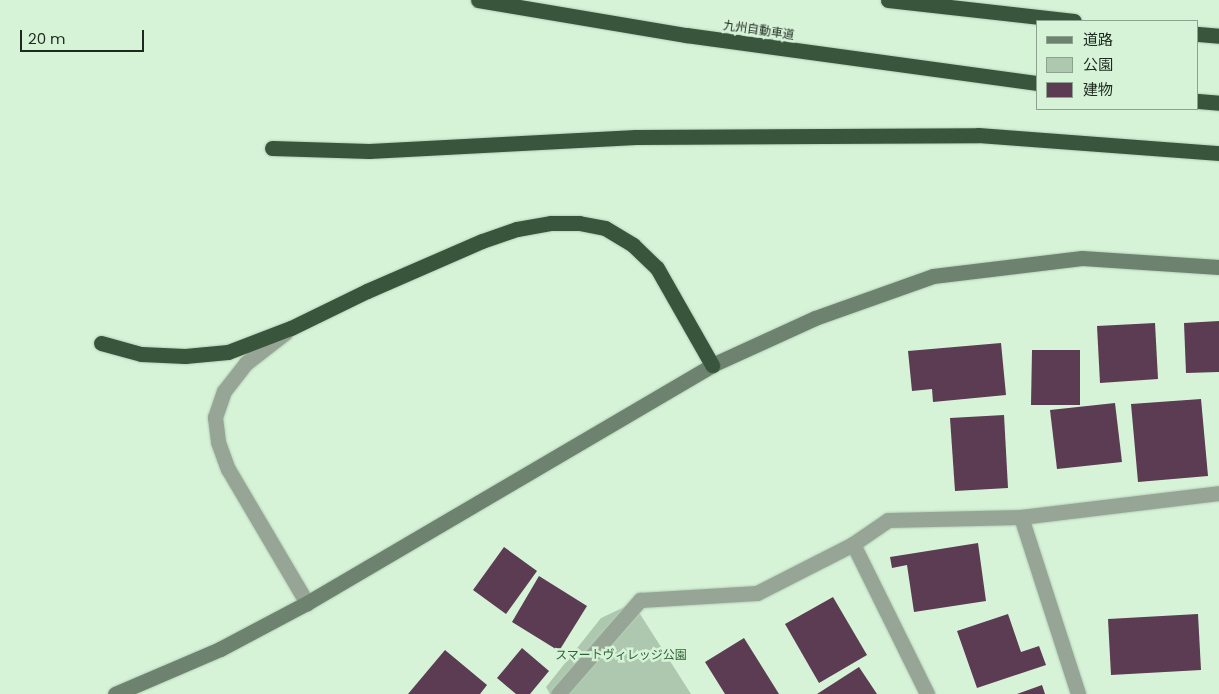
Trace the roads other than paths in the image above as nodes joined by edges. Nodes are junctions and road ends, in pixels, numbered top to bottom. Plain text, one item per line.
1 (478, 0) edge
2 (888, 0) edge
3 (907, 0) edge
4 (934, 7) junction
5 (1064, 20) edge
6 (1199, 34) edge
7 (1219, 36) edge
8 (1036, 83) edge
9 (1199, 101) edge
10 (1219, 103) edge
11 (272, 148) dead end
12 (1219, 153) edge
13 (1219, 267) edge
14 (291, 328) junction
15 (101, 343) dead end
16 (712, 365) junction
17 (1219, 493) edge
18 (1022, 517) junction
19 (853, 544) junction
20 (308, 603) junction
21 (115, 694) edge
22 (558, 694) edge
23 (927, 694) edge
24 (1078, 694) edge

1 - 8 highway, 九州自動車道
2 - 4 highway
3 - 4 highway
4 - 5 highway
6 - 7 highway
9 - 10 highway
11 - 12 highway
13 - 16 street
14 - 15 highway
14 - 16 highway
14 - 20 street
16 - 20 street
17 - 18 street
18 - 19 street
18 - 24 street
19 - 22 street
19 - 23 street
20 - 21 street

